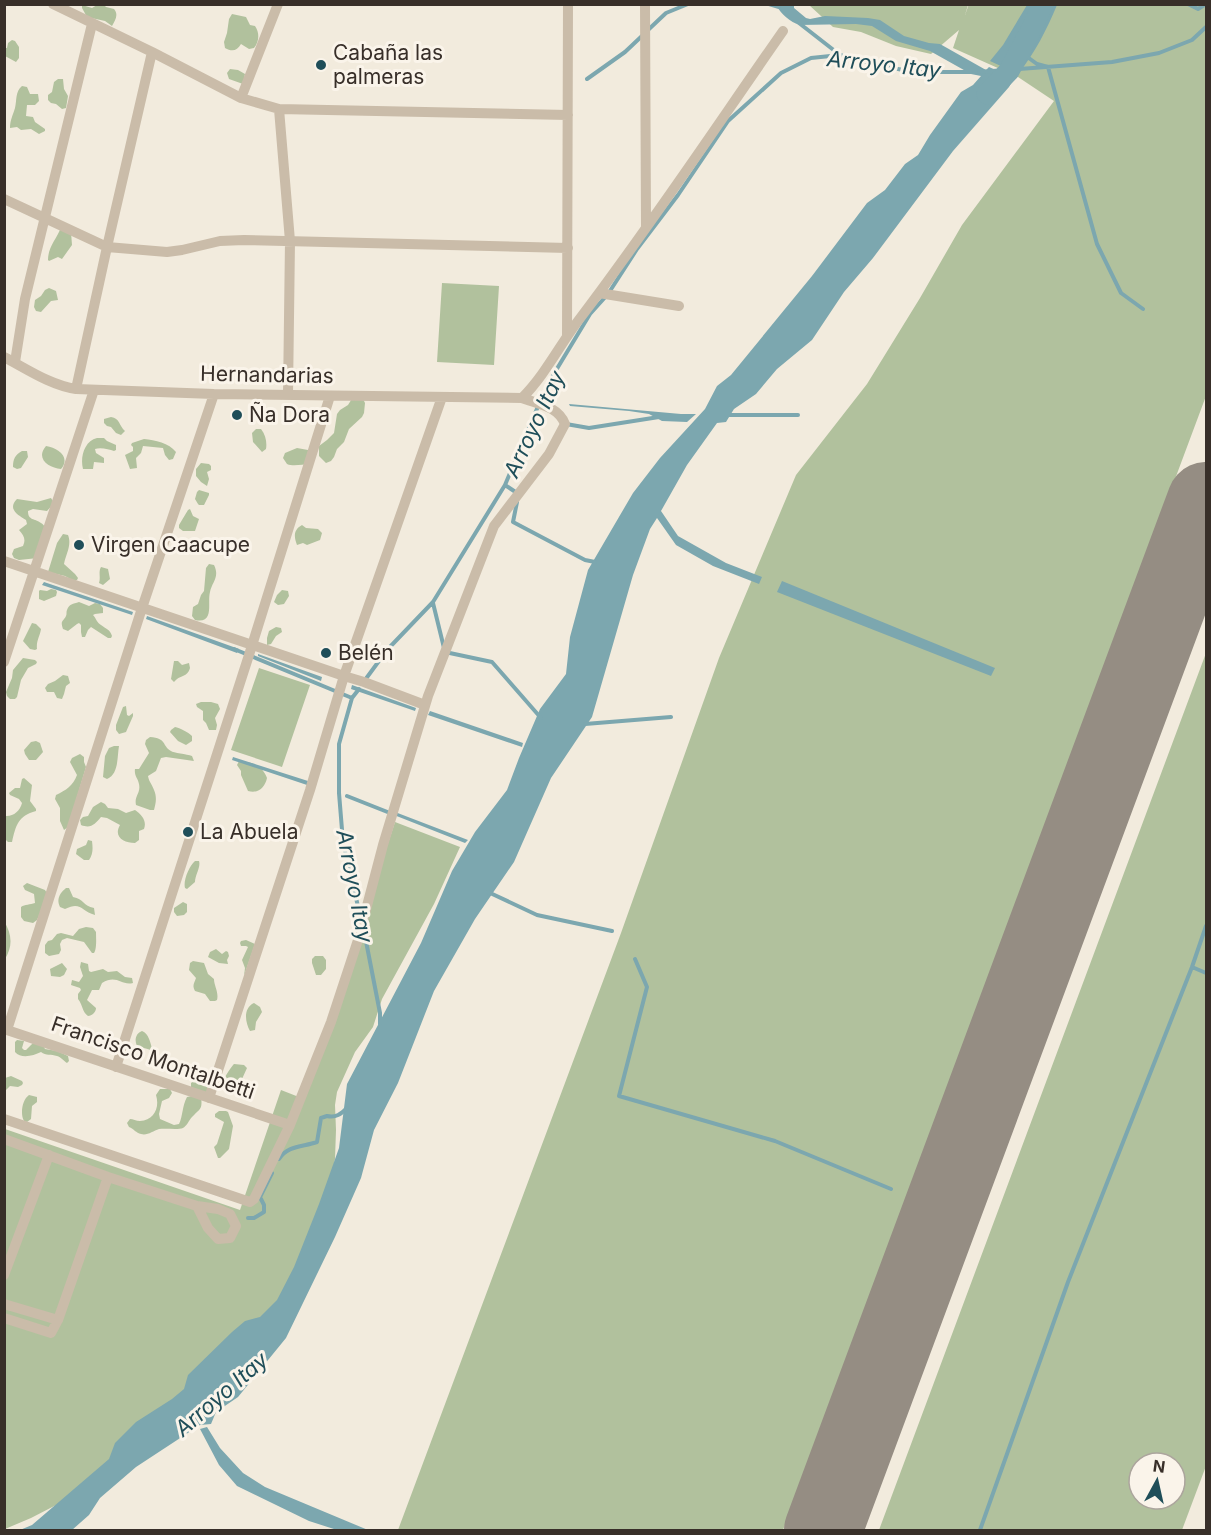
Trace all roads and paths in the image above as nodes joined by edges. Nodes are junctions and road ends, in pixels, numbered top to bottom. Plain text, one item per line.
1 (53, 4) edge
2 (278, 4) edge
3 (568, 4) edge
4 (645, 4) edge
5 (92, 24) junction
6 (783, 31) dead end
7 (152, 52) junction
8 (241, 99) junction
9 (279, 109) junction
10 (568, 116) junction
11 (4, 199) edge
12 (44, 217) junction
13 (645, 227) junction
14 (290, 241) junction
15 (107, 247) junction
16 (568, 248) junction
17 (599, 293) junction
18 (679, 306) dead end
19 (567, 336) junction
20 (4, 357) edge
21 (15, 362) junction
22 (76, 389) junction
23 (94, 390) junction
24 (214, 394) junction
25 (288, 394) junction
26 (330, 396) junction
27 (442, 397) junction
28 (522, 398) junction
29 (4, 561) edge
30 (34, 571) junction
31 (142, 608) junction
32 (251, 645) junction
33 (4, 662) edge
34 (344, 676) junction
35 (425, 705) junction
36 (6, 1029) edge
37 (116, 1067) junction
38 (209, 1098) junction
39 (4, 1119) edge
40 (290, 1125) junction
41 (4, 1139) edge
42 (49, 1155) junction
43 (108, 1178) junction
44 (197, 1206) dead end
45 (4, 1275) edge
46 (4, 1304) edge
47 (4, 1318) edge
48 (58, 1320) junction

1 - 5 street
2 - 8 street
3 - 10 street
4 - 13 street
5 - 7 street
5 - 12 street
6 - 13 street
7 - 8 street
7 - 15 street
8 - 9 street
9 - 10 street
9 - 14 street
10 - 16 street
11 - 12 street
12 - 15 street
12 - 21 street
13 - 17 street
14 - 15 street
14 - 16 street
14 - 25 street
15 - 22 street
16 - 19 street
17 - 18 street
17 - 19 street
19 - 28 street
20 - 21 street, Hernandarias
21 - 22 street, Hernandarias
22 - 23 street, Hernandarias
23 - 24 street, Hernandarias
23 - 30 street
24 - 25 street, Hernandarias
24 - 31 street
25 - 26 street, Hernandarias
26 - 27 street, Hernandarias
26 - 32 street
27 - 28 street, Hernandarias
27 - 34 street
28 - 35 street, Hernandarias
29 - 30 street
30 - 31 street
30 - 33 street
31 - 32 street
31 - 36 street
32 - 34 street
32 - 37 street
34 - 35 street
34 - 38 street
35 - 40 street
36 - 37 street, Francisco Montalbetti
37 - 38 street, Francisco Montalbetti
38 - 40 street, Francisco Montalbetti
39 - 40 street
41 - 42 street
42 - 43 street
42 - 45 street
43 - 44 street
43 - 48 street
46 - 48 street
47 - 48 street

